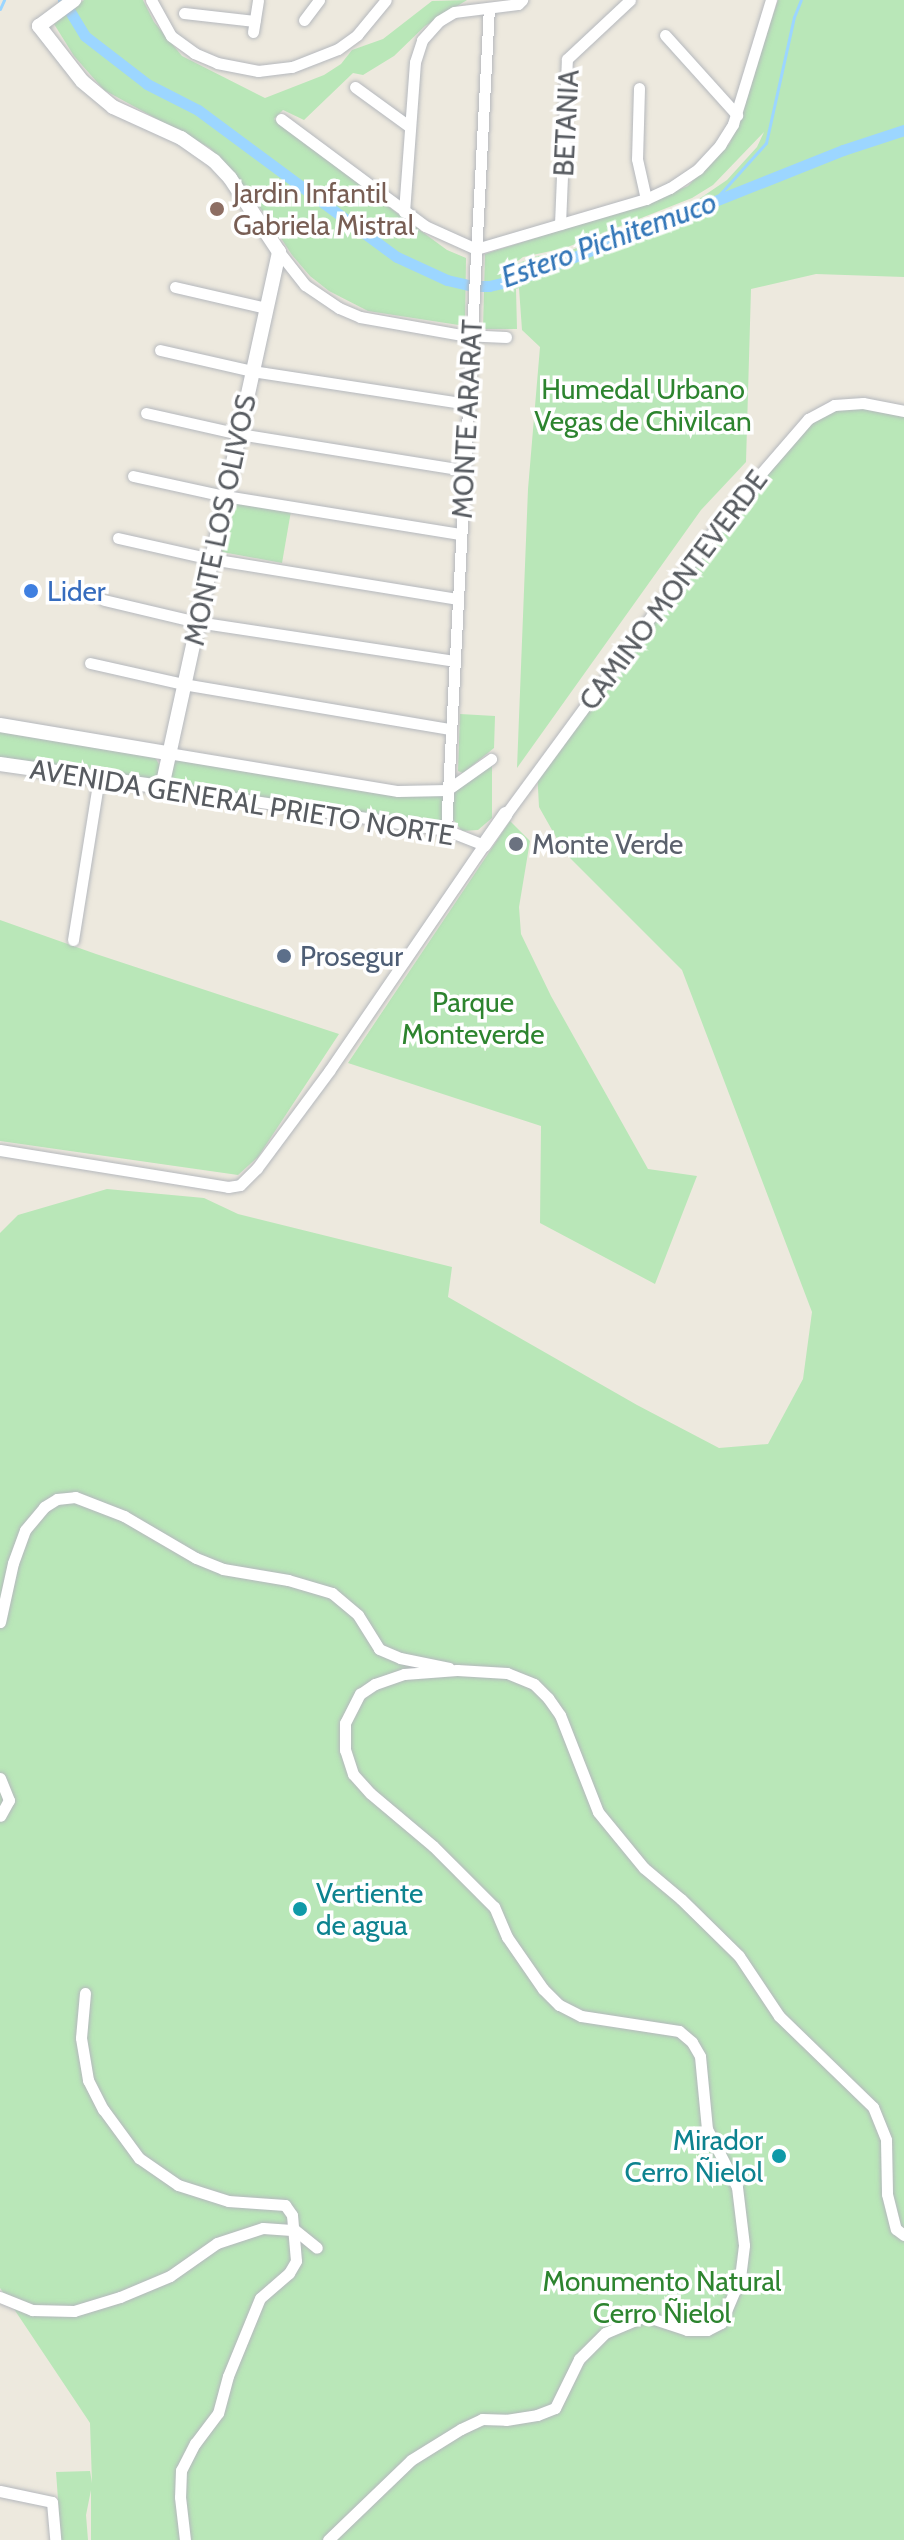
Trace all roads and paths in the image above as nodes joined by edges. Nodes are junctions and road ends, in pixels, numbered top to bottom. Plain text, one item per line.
1 (74, 0) edge
2 (151, 0) edge
3 (258, 0) edge
4 (319, 0) edge
5 (386, 0) edge
6 (522, 0) edge
7 (630, 0) edge
8 (771, 0) edge
9 (489, 8) junction
10 (184, 13) dead end
11 (304, 20) dead end
12 (665, 35) dead end
13 (355, 87) dead end
14 (639, 88) dead end
15 (737, 115) junction
16 (281, 119) dead end
17 (410, 127) junction
18 (646, 199) junction
19 (404, 212) junction
20 (560, 224) junction
21 (476, 249) junction
22 (279, 252) junction
23 (175, 287) dead end
24 (266, 308) junction
25 (472, 336) junction
26 (506, 337) dead end
27 (160, 350) dead end
28 (252, 371) junction
29 (468, 404) junction
30 (904, 411) edge
31 (146, 413) dead end
32 (239, 434) junction
33 (464, 470) junction
34 (133, 476) dead end
35 (225, 496) junction
36 (460, 534) junction
37 (118, 538) dead end
38 (211, 559) junction
39 (457, 599) junction
40 (104, 600) dead end
41 (197, 622) junction
42 (454, 661) junction
43 (90, 663) dead end
44 (183, 684) junction
45 (0, 725) edge
46 (450, 729) junction
47 (168, 753) junction
48 (491, 759) dead end
49 (0, 767) edge
50 (99, 778) junction
51 (162, 787) junction
52 (447, 790) junction
53 (506, 814) joint
54 (446, 830) junction
55 (484, 845) junction
56 (73, 940) dead end
57 (0, 1150) edge
58 (0, 1622) edge
59 (457, 1670) junction
60 (0, 1778) edge
61 (0, 1816) edge
62 (85, 1993) dead end
63 (295, 2230) junction
64 (904, 2235) edge
65 (317, 2248) dead end
66 (0, 2297) edge
67 (0, 2491) edge
68 (55, 2540) edge
69 (185, 2540) edge
70 (328, 2540) edge

1 - 22 street
2 - 5 street
3 - 10 street
4 - 11 street
6 - 9 street
7 - 20 street, BETANIA
8 - 15 street
9 - 17 street
9 - 21 street, MONTE ARARAT
12 - 15 street
13 - 17 street
14 - 18 street
15 - 18 street
16 - 19 street
17 - 19 street
18 - 20 street
19 - 21 street
20 - 21 street
21 - 25 street, MONTE ARARAT
22 - 24 street, MONTE LOS OLIVOS
22 - 25 street
23 - 24 street
24 - 28 street, MONTE LOS OLIVOS
25 - 26 street
25 - 29 street, MONTE ARARAT
27 - 28 street
28 - 29 street
28 - 32 street, MONTE LOS OLIVOS
29 - 33 street, MONTE ARARAT
30 - 53 street, CAMINO MONTEVERDE
31 - 32 street
32 - 33 street
32 - 35 street, MONTE LOS OLIVOS
33 - 36 street, MONTE ARARAT
34 - 35 street
35 - 36 street
35 - 38 street, MONTE LOS OLIVOS
36 - 39 street, MONTE ARARAT
37 - 38 street
38 - 39 street
38 - 41 street, MONTE LOS OLIVOS
39 - 42 street, MONTE ARARAT
40 - 41 street
41 - 42 street
41 - 44 street, MONTE LOS OLIVOS
42 - 46 street, MONTE ARARAT
43 - 44 street
44 - 46 street
44 - 47 street, MONTE LOS OLIVOS
45 - 47 street, AVENIDA GENERAL PRIETO NORTE
46 - 52 street, MONTE ARARAT
47 - 51 street, MONTE LOS OLIVOS
47 - 52 street, AVENIDA GENERAL PRIETO NORTE
48 - 52 street, AVENIDA GENERAL PRIETO NORTE
49 - 50 street, AVENIDA GENERAL PRIETO NORTE
50 - 51 street, AVENIDA GENERAL PRIETO NORTE
50 - 56 street
51 - 54 street, AVENIDA GENERAL PRIETO NORTE
52 - 54 street, MONTE ARARAT
53 - 55 street, CAMINO MONTEVERDE
54 - 55 street, AVENIDA GENERAL PRIETO NORTE
55 - 57 street
58 - 59 street
59 - 64 street
59 - 70 street
60 - 61 street
62 - 63 street
63 - 65 street
63 - 66 street
63 - 69 street
67 - 68 street

